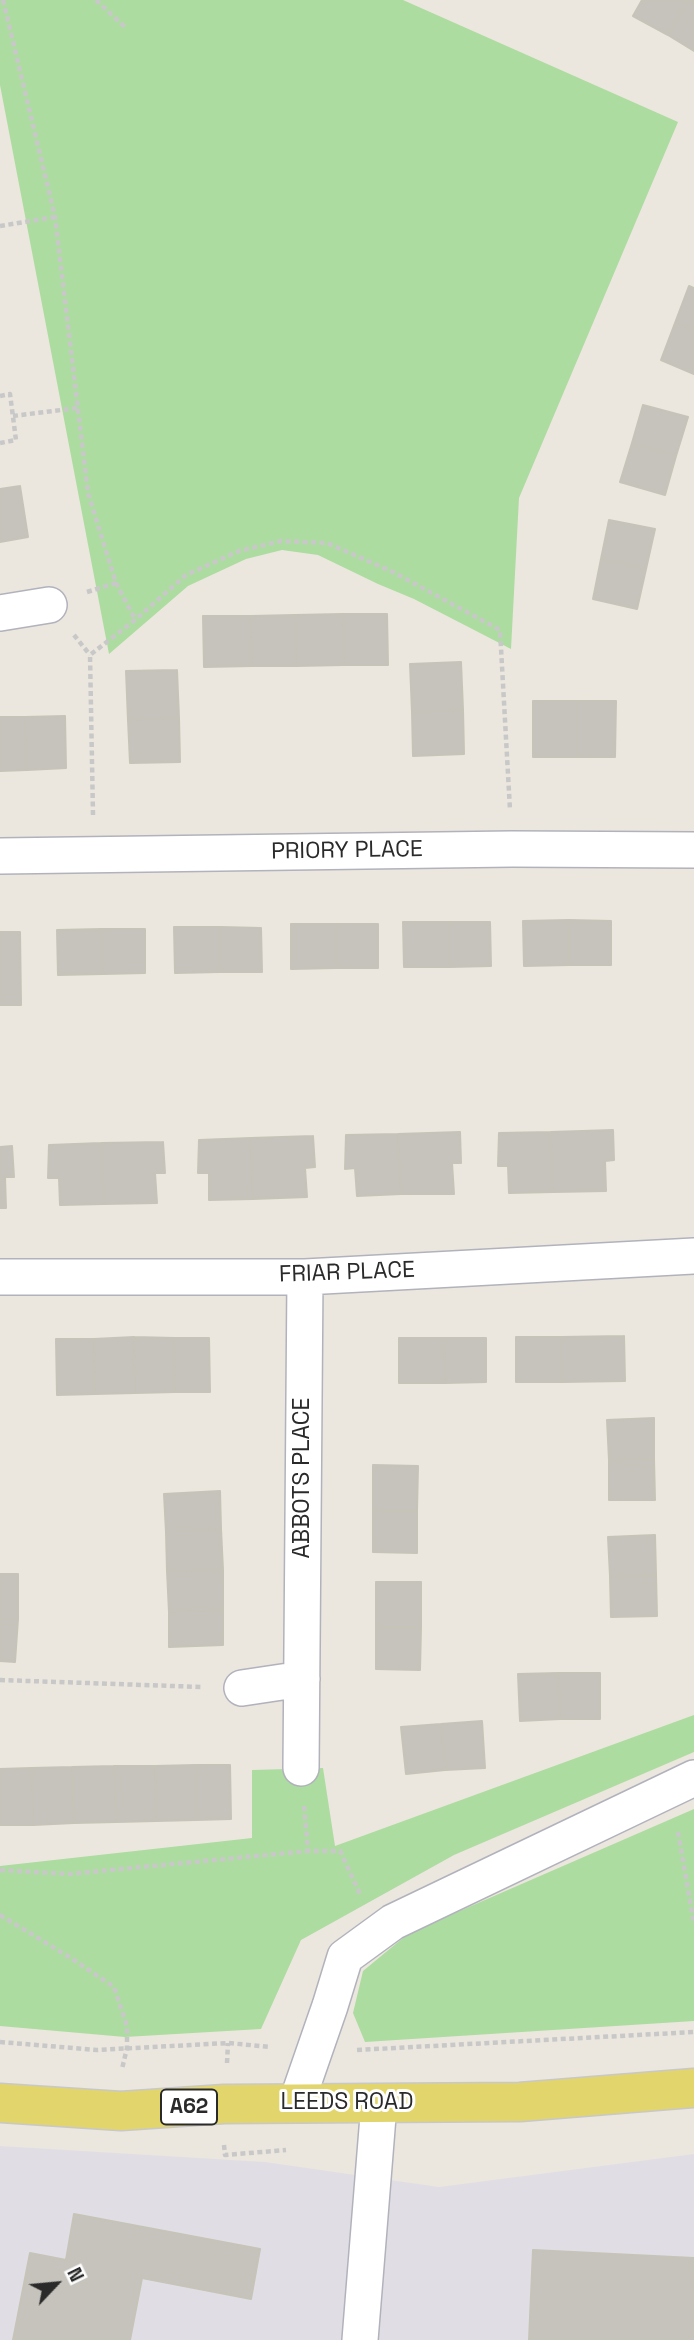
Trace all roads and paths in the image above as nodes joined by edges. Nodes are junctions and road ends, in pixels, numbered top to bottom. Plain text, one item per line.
1 (2, 0) edge
2 (96, 0) edge
3 (127, 29) dead end
4 (10, 30) junction
5 (0, 31) edge
6 (55, 217) junction
7 (0, 226) edge
8 (0, 396) edge
9 (78, 408) junction
10 (13, 416) junction
11 (0, 443) edge
12 (49, 605) dead end
13 (0, 613) edge
14 (135, 620) junction
15 (512, 849) junction
16 (694, 850) edge
17 (93, 855) junction
18 (0, 856) edge
19 (694, 1256) edge
20 (0, 1277) edge
21 (305, 1277) junction
22 (302, 1679) junction
23 (0, 1680) edge
24 (242, 1688) joint
25 (301, 1768) joint
26 (682, 1784) edge
27 (308, 1852) junction
28 (0, 1870) edge
29 (0, 1914) edge
30 (694, 1924) edge
31 (379, 1932) junction
32 (694, 2032) edge
33 (0, 2042) edge
34 (127, 2048) junction
35 (314, 2052) junction
36 (694, 2088) edge
37 (0, 2103) edge
38 (296, 2104) junction
39 (379, 2104) junction
40 (121, 2112) junction
41 (360, 2340) edge

1 - 4 path
2 - 3 path
4 - 5 path
4 - 6 path
6 - 7 path
6 - 9 path
8 - 10 path
9 - 10 path
9 - 14 path
10 - 11 path
12 - 13 street
14 - 15 path
14 - 17 path
15 - 16 street, PRIORY PLACE
15 - 17 street, PRIORY PLACE
17 - 18 street, PRIORY PLACE
19 - 21 street, FRIAR PLACE
20 - 21 street, FRIAR PLACE
21 - 22 street, ABBOTS PLACE
22 - 24 street
22 - 25 street, ABBOTS PLACE
23 - 24 path
25 - 27 path
26 - 30 path
26 - 31 street
27 - 28 path
27 - 31 path
29 - 34 path
31 - 35 street
32 - 35 path
33 - 34 path
34 - 35 path
34 - 40 path
35 - 38 street
36 - 39 main road, LEEDS ROAD / A62
37 - 40 main road, LEEDS ROAD / A62
38 - 39 main road, LEEDS ROAD / A62
38 - 40 main road, LEEDS ROAD / A62
39 - 41 street

